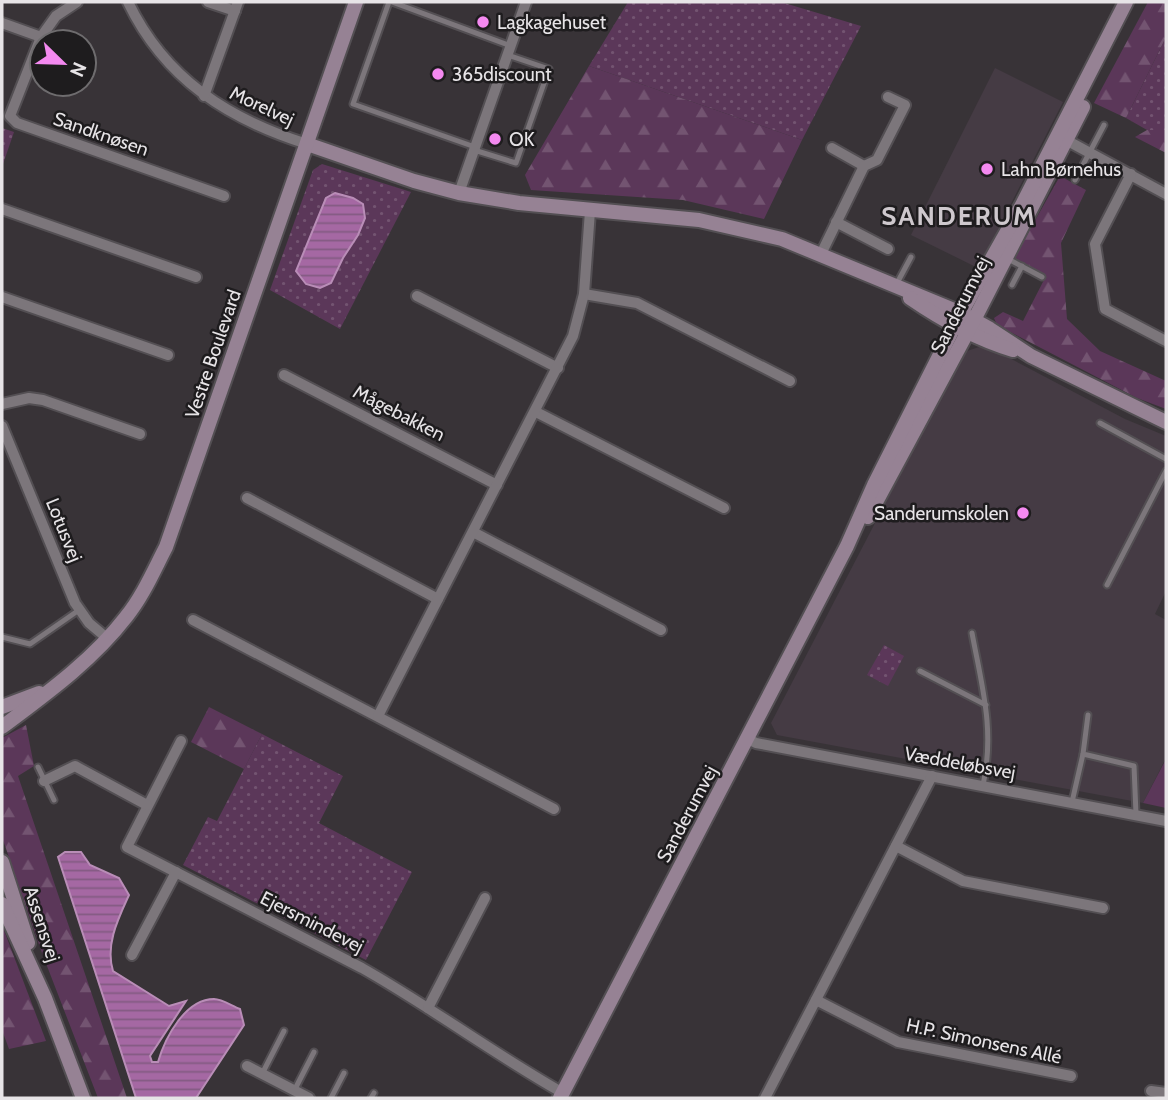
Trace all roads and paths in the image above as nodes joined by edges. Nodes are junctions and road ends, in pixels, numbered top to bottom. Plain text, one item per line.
1 (77, 2) edge
2 (128, 2) edge
3 (208, 2) edge
4 (356, 2) edge
5 (390, 2) edge
6 (526, 2) edge
7 (1126, 2) edge
8 (1137, 2) edge
9 (404, 4) edge
10 (236, 7) edge
11 (2, 23) edge
12 (47, 28) edge
13 (28, 32) edge
14 (509, 50) junction
15 (28, 70) edge
16 (204, 96) junction
17 (888, 97) dead end
18 (1104, 125) dead end
19 (1066, 140) junction
20 (307, 144) junction
21 (475, 148) junction
22 (832, 148) dead end
23 (1090, 152) junction
24 (864, 166) junction
25 (1131, 174) junction
26 (1075, 180) dead end
27 (459, 193) junction
28 (1166, 194) edge
29 (223, 196) dead end
30 (2, 209) edge
31 (590, 211) junction
32 (836, 222) junction
33 (888, 249) dead end
34 (821, 254) junction
35 (911, 257) dead end
36 (1006, 258) junction
37 (1022, 266) junction
38 (196, 277) dead end
39 (1042, 277) dead end
40 (891, 283) junction
41 (1013, 285) dead end
42 (584, 294) junction
43 (417, 296) dead end
44 (2, 297) edge
45 (964, 323) junction
46 (1166, 341) edge
47 (168, 355) dead end
48 (558, 368) junction
49 (284, 375) dead end
50 (790, 381) dead end
51 (2, 404) edge
52 (536, 412) junction
53 (1166, 422) edge
54 (1100, 423) dead end
55 (2, 426) edge
56 (140, 434) dead end
57 (1166, 459) edge
58 (1166, 471) edge
59 (497, 485) junction
60 (247, 498) dead end
61 (724, 508) dead end
62 (473, 532) junction
63 (1107, 585) dead end
64 (438, 599) junction
65 (79, 610) junction
66 (193, 620) dead end
67 (661, 630) dead end
68 (972, 632) dead end
69 (2, 637) edge
70 (108, 639) junction
71 (920, 671) dead end
72 (53, 687) junction
73 (986, 705) junction
74 (2, 707) edge
75 (1088, 715) dead end
76 (378, 716) junction
77 (2, 727) edge
78 (748, 739) junction
79 (181, 741) dead end
80 (1083, 754) junction
81 (38, 767) dead end
82 (932, 776) junction
83 (44, 781) junction
84 (983, 785) junction
85 (54, 800) dead end
86 (1072, 803) junction
87 (148, 804) junction
88 (554, 809) dead end
89 (1136, 815) junction
90 (1166, 821) edge
91 (896, 846) junction
92 (2, 862) edge
93 (176, 872) junction
94 (2, 877) edge
95 (485, 898) dead end
96 (2, 904) edge
97 (1103, 908) dead end
98 (18, 910) junction
99 (132, 955) dead end
100 (45, 998) junction
101 (816, 1000) junction
102 (428, 1008) junction
103 (284, 1031) dead end
104 (314, 1052) dead end
105 (247, 1066) dead end
106 (344, 1073) dead end
107 (262, 1074) junction
108 (1072, 1076) dead end
109 (294, 1091) junction
110 (1152, 1091) dead end
111 (1166, 1093) edge
112 (562, 1096) edge
113 (83, 1098) edge
114 (309, 1098) edge
115 (331, 1098) edge
116 (765, 1098) edge

1 - 12 street, Sandknøsen
2 - 16 street, Morelvej
3 - 10 street, Morelvej
4 - 20 street, Vestre Boulevard
5 - 9 lane
5 - 21 lane
6 - 14 street
7 - 45 street, Sanderumvej
8 - 19 street, Sanderumvej
9 - 14 lane
10 - 16 street, Morelvej
11 - 13 street
14 - 21 street
14 - 21 lane
15 - 29 street, Sandknøsen
16 - 20 street, Morelvej
17 - 24 street
18 - 23 lane
19 - 23 street
19 - 36 street, Sanderumvej
20 - 27 street
20 - 70 street, Vestre Boulevard
21 - 27 street
22 - 24 street
23 - 25 street
23 - 26 lane
24 - 32 street
25 - 28 street
25 - 46 street
27 - 31 street
30 - 38 street
31 - 34 street
31 - 42 street
32 - 33 street
32 - 34 street
34 - 40 street
35 - 40 lane
36 - 37 lane
36 - 45 street, Sanderumvej
37 - 39 lane
37 - 41 lane
40 - 45 street
42 - 48 street
42 - 50 street
43 - 48 street
44 - 47 street
45 - 53 street
45 - 78 street, Sanderumvej
48 - 52 street
49 - 59 street, Mågebakken
51 - 56 street
52 - 59 street
52 - 61 street
54 - 57 lane
55 - 65 street, Lotusvej
58 - 63 lane
59 - 62 street
60 - 64 street
62 - 64 street
62 - 67 street
64 - 76 street
65 - 69 lane
65 - 70 street, Lotusvej
66 - 76 street
68 - 73 lane
70 - 72 street, Vestre Boulevard
71 - 73 lane
72 - 74 street, Vestre Boulevard
72 - 77 street, Vestre Boulevard
73 - 84 lane
75 - 80 lane
76 - 88 street
78 - 82 street, Væddeløbsvej
78 - 112 street, Sanderumvej
79 - 87 street, Ejersmindevej
80 - 86 lane
80 - 89 lane
81 - 83 lane
82 - 84 street, Væddeløbsvej
82 - 91 street
83 - 85 lane
83 - 87 street
84 - 86 street, Væddeløbsvej
86 - 89 street, Væddeløbsvej
87 - 93 street, Ejersmindevej
89 - 90 street, Væddeløbsvej
91 - 97 street
91 - 101 street
92 - 98 street, Assensvej
93 - 99 street
93 - 102 street, Ejersmindevej
94 - 98 street
95 - 102 street
96 - 100 street, Assensvej
98 - 100 street, Assensvej
100 - 113 street, Assensvej
101 - 108 street, H.P. Simonsens Allé
101 - 116 street
102 - 112 street, Ejersmindevej
103 - 107 lane
104 - 109 lane
105 - 107 street
106 - 115 lane
107 - 109 street
109 - 114 street
110 - 111 street

